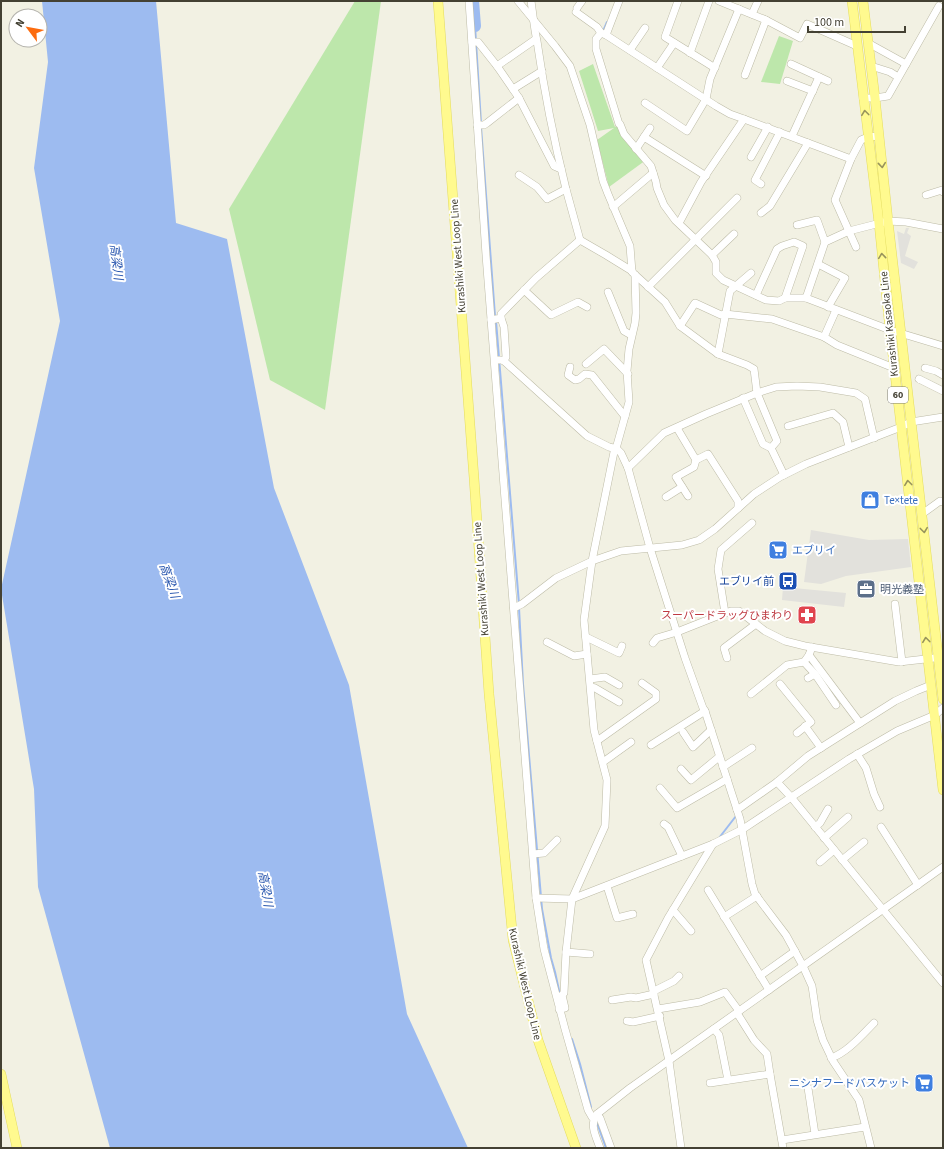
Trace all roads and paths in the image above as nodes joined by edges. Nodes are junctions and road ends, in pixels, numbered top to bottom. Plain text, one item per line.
1 (438, 1) edge
2 (469, 1) edge
3 (518, 1) edge
4 (531, 1) edge
5 (582, 1) edge
6 (618, 1) edge
7 (678, 1) edge
8 (709, 1) edge
9 (719, 1) edge
10 (758, 1) edge
11 (852, 1) edge
12 (863, 1) edge
13 (939, 6) edge
14 (739, 9) junction
15 (752, 14) junction
16 (766, 20) junction
17 (535, 21) junction
18 (645, 28) dead end
19 (604, 34) junction
20 (536, 39) junction
21 (475, 42) junction
22 (674, 43) junction
23 (868, 43) junction
24 (857, 46) junction
25 (630, 50) junction
26 (690, 53) junction
27 (791, 64) dead end
28 (906, 64) junction
29 (497, 66) junction
30 (871, 66) junction
31 (657, 68) junction
32 (715, 68) junction
33 (542, 71) junction
34 (745, 75) dead end
35 (819, 77) junction
36 (898, 77) junction
37 (787, 80) dead end
38 (828, 81) dead end
39 (513, 89) junction
40 (813, 92) junction
41 (519, 98) junction
42 (864, 98) junction
43 (875, 98) junction
44 (706, 99) junction
45 (646, 103) dead end
46 (744, 119) junction
47 (480, 125) junction
48 (768, 127) junction
49 (650, 128) dead end
50 (780, 132) junction
51 (792, 136) junction
52 (879, 136) junction
53 (644, 137) junction
54 (868, 137) junction
55 (808, 143) junction
56 (636, 149) junction
57 (751, 157) dead end
58 (851, 159) junction
59 (561, 169) junction
60 (654, 173) junction
61 (518, 174) dead end
62 (706, 176) junction
63 (761, 184) dead end
64 (566, 189) junction
65 (943, 192) edge
66 (926, 195) dead end
67 (737, 198) dead end
68 (615, 205) junction
69 (762, 214) dead end
70 (883, 222) junction
71 (679, 223) junction
72 (797, 225) dead end
73 (943, 229) edge
74 (849, 231) junction
75 (734, 234) dead end
76 (696, 239) junction
77 (580, 240) junction
78 (825, 242) junction
79 (856, 247) dead end
80 (712, 255) junction
81 (818, 264) junction
82 (633, 273) junction
83 (751, 273) dead end
84 (648, 286) junction
85 (735, 286) junction
86 (524, 290) junction
87 (608, 292) dead end
88 (756, 296) junction
89 (786, 298) junction
90 (806, 298) junction
91 (587, 307) dead end
92 (828, 307) junction
93 (836, 310) junction
94 (725, 314) junction
95 (496, 319) junction
96 (680, 326) junction
97 (890, 330) junction
98 (901, 334) junction
99 (630, 335) junction
100 (824, 337) junction
101 (943, 346) edge
102 (718, 354) junction
103 (499, 360) junction
104 (586, 364) dead end
105 (570, 367) dead end
106 (894, 368) junction
107 (925, 368) dead end
108 (626, 372) junction
109 (943, 375) edge
110 (919, 379) dead end
111 (943, 391) edge
112 (757, 392) junction
113 (743, 398) junction
114 (624, 415) junction
115 (943, 417) edge
116 (911, 422) junction
117 (788, 426) dead end
118 (901, 427) junction
119 (677, 428) junction
120 (874, 438) junction
121 (849, 447) junction
122 (771, 448) junction
123 (616, 449) junction
124 (696, 460) junction
125 (628, 468) junction
126 (784, 475) junction
127 (682, 487) junction
128 (688, 496) dead end
129 (666, 497) dead end
130 (943, 502) edge
131 (738, 508) junction
132 (922, 514) junction
133 (752, 523) dead end
134 (649, 548) junction
135 (592, 560) junction
136 (895, 604) dead end
137 (517, 606) junction
138 (726, 613) junction
139 (756, 624) junction
140 (676, 632) junction
141 (586, 637) junction
142 (548, 642) dead end
143 (653, 643) dead end
144 (622, 646) dead end
145 (812, 647) junction
146 (587, 654) junction
147 (809, 655) junction
148 (940, 657) edge
149 (727, 658) dead end
150 (928, 659) junction
151 (804, 662) junction
152 (902, 662) junction
153 (815, 674) junction
154 (808, 678) dead end
155 (590, 683) junction
156 (642, 683) dead end
157 (780, 684) dead end
158 (619, 685) dead end
159 (931, 685) junction
160 (752, 694) dead end
161 (943, 698) edge
162 (619, 702) dead end
163 (836, 705) dead end
164 (943, 708) edge
165 (703, 712) junction
166 (935, 715) junction
167 (860, 723) junction
168 (806, 726) junction
169 (710, 730) junction
170 (683, 732) dead end
171 (797, 733) dead end
172 (597, 741) junction
173 (632, 742) dead end
174 (651, 745) dead end
175 (752, 748) dead end
176 (821, 748) junction
177 (857, 754) junction
178 (719, 757) junction
179 (603, 762) junction
180 (723, 767) junction
181 (681, 769) dead end
182 (726, 780) junction
183 (777, 782) junction
184 (660, 788) dead end
185 (943, 790) edge
186 (791, 797) junction
187 (880, 807) dead end
188 (737, 810) junction
189 (828, 810) dead end
190 (848, 817) dead end
191 (664, 824) dead end
192 (815, 827) junction
193 (881, 827) dead end
194 (742, 829) junction
195 (824, 838) junction
196 (557, 840) dead end
197 (864, 842) dead end
198 (713, 844) junction
199 (834, 850) junction
200 (536, 854) junction
201 (682, 856) junction
202 (842, 860) junction
203 (820, 862) dead end
204 (943, 867) edge
205 (918, 885) junction
206 (607, 886) junction
207 (708, 890) dead end
208 (757, 896) junction
209 (539, 898) junction
210 (572, 900) junction
211 (673, 910) junction
212 (882, 910) junction
213 (633, 914) dead end
214 (724, 916) junction
215 (691, 931) dead end
216 (795, 951) junction
217 (566, 952) junction
218 (590, 954) dead end
219 (803, 966) junction
220 (679, 976) dead end
221 (760, 976) junction
222 (943, 983) edge
223 (769, 990) junction
224 (654, 992) junction
225 (612, 1000) dead end
226 (562, 1009) junction
227 (659, 1012) junction
228 (738, 1012) junction
229 (627, 1021) dead end
230 (874, 1023) dead end
231 (714, 1029) junction
232 (831, 1058) junction
233 (669, 1061) junction
234 (1, 1074) edge
235 (770, 1074) junction
236 (728, 1080) junction
237 (710, 1083) dead end
238 (808, 1088) dead end
239 (596, 1117) junction
240 (865, 1127) junction
241 (815, 1134) junction
242 (782, 1140) junction
243 (17, 1148) edge
244 (576, 1148) edge
245 (600, 1148) edge
246 (611, 1148) edge
247 (681, 1148) edge
248 (783, 1148) edge
249 (871, 1148) edge

1 - 244 main road, Kurashiki West Loop Line
2 - 21 street
3 - 17 street
4 - 17 street
5 - 19 street
6 - 19 street
7 - 22 street
8 - 26 street
9 - 14 street
10 - 15 street
11 - 24 main road, Kurashiki Kasaoka Line / 60
12 - 23 main road, Kurashiki Kasaoka Line / 60
13 - 28 street
14 - 15 street
14 - 32 street
15 - 16 street
16 - 24 street
16 - 34 street
17 - 20 street
17 - 68 street
18 - 25 street
19 - 25 street
19 - 56 street
20 - 29 street
20 - 33 street
21 - 29 street
21 - 47 street
22 - 26 street
22 - 31 street
23 - 28 street
23 - 30 main road, Kurashiki Kasaoka Line / 60
24 - 42 main road, Kurashiki Kasaoka Line / 60
25 - 31 street
26 - 32 street
27 - 35 street
28 - 36 street
29 - 39 street
30 - 36 street
30 - 43 main road, Kurashiki Kasaoka Line / 60
31 - 44 street
32 - 44 street
33 - 39 street
33 - 59 street
35 - 38 street
35 - 40 street
36 - 43 street
37 - 40 street
39 - 41 street
40 - 51 street
41 - 47 street
41 - 59 street
42 - 43 street
54 -> 42 main road, Kurashiki Kasaoka Line / 60
43 - 52 main road, Kurashiki Kasaoka Line / 60
44 - 45 street
44 - 46 street
46 - 48 street
46 - 62 street
47 - 95 street
48 - 50 street
48 - 57 street
49 - 53 street
50 - 51 street
50 - 63 street
51 - 55 street
52 - 54 street
52 -> 70 main road, Kurashiki Kasaoka Line / 60
53 - 56 street
53 - 62 street
54 - 58 street
54 - 70 main road, Kurashiki Kasaoka Line / 60
55 - 58 street
55 - 69 street
56 - 60 street
58 - 74 street
59 - 64 street
60 - 68 street
60 - 71 street
61 - 64 street
62 - 71 street
64 - 77 street
65 - 66 street
67 - 76 street
68 - 82 street
70 - 73 street
70 - 74 street
97 -> 70 main road, Kurashiki Kasaoka Line / 60
70 - 98 main road, Kurashiki Kasaoka Line / 60
71 - 76 street
72 - 78 street
74 - 78 street
74 - 79 street
75 - 80 street
76 - 80 street
76 - 84 street
77 - 82 street
77 - 86 street
78 - 81 street
80 - 85 street
81 - 90 street
81 - 92 street
82 - 84 street
82 - 99 street
83 - 85 street
84 - 96 street
85 - 88 street
85 - 94 street
86 - 91 street
86 - 95 street
87 - 99 street
88 - 89 street
88 - 89 street
89 - 90 street
90 - 92 street
92 - 93 street
93 - 97 street
93 - 100 street
94 - 96 street
94 - 100 street
94 - 102 street
95 - 103 street
95 - 103 street
96 - 102 street
97 - 98 street
97 - 106 main road, Kurashiki Kasaoka Line / 60
98 - 101 street
98 - 116 main road, Kurashiki Kasaoka Line / 60
99 - 108 street
100 - 106 street
102 - 112 street
103 - 123 street
103 - 137 street
104 - 108 street
105 - 114 street
106 - 118 main road, Kurashiki Kasaoka Line / 60
107 - 109 street
108 - 114 street
110 - 111 street
112 - 113 street
112 - 120 street
112 - 122 street
113 - 119 street
113 - 122 street
114 - 123 street
115 - 116 street
116 - 118 street
116 - 132 main road, Kurashiki Kasaoka Line / 60
117 - 121 street
118 - 120 street
150 -> 118 main road, Kurashiki Kasaoka Line / 60
119 - 124 street
119 - 125 street
120 - 121 street
121 - 126 street
122 - 126 street
123 - 125 street
123 - 135 street
124 - 127 street
124 - 131 street
125 - 134 street
126 - 131 street
127 - 128 street
127 - 129 street
130 - 132 street
131 - 134 street
132 -> 148 main road, Kurashiki Kasaoka Line / 60
133 - 138 street
134 - 135 street
134 - 140 street
135 - 137 street
135 - 141 street
136 - 152 street
137 - 200 street
138 - 139 street
138 - 140 street
139 - 145 street
139 - 149 street
140 - 143 street
140 - 165 street
141 - 144 street
141 - 146 street
142 - 146 street
145 - 147 street
145 - 152 street
146 - 155 street
147 - 151 street
147 - 167 street
148 - 150 street
148 - 161 main road, Kurashiki Kasaoka Line / 60
150 - 152 street
150 - 159 main road, Kurashiki Kasaoka Line / 60
151 - 153 street
151 - 160 street
153 - 154 street
153 - 163 street
155 - 158 street
155 - 162 street
155 - 172 street
156 - 172 street
157 - 168 street
159 - 166 main road, Kurashiki Kasaoka Line / 60
159 - 167 street
164 - 166 street
165 - 169 street
165 - 174 street
166 - 177 street
166 - 185 main road, Kurashiki Kasaoka Line / 60
167 - 176 street
168 - 171 street
168 - 176 street
169 - 170 street
169 - 178 street
172 - 179 street
173 - 179 street
175 - 180 street
176 - 183 street
177 - 186 street
177 - 187 street
178 - 180 street
178 - 181 street
179 - 210 street
180 - 182 street
182 - 184 street
182 - 188 street
183 - 186 street
183 - 188 street
186 - 192 street
186 - 194 street
188 - 194 street
189 - 192 street
190 - 195 street
191 - 201 street
192 - 195 street
193 - 205 street
194 - 198 street
194 - 208 street
195 - 199 street
196 - 200 street
197 - 202 street
198 - 201 street
198 - 211 street
199 - 202 street
199 - 203 street
200 - 209 street
201 - 206 street
202 - 212 street
204 - 205 street
205 - 212 street
206 - 210 street
206 - 213 street
207 - 214 street
208 - 214 street
208 - 216 street
209 - 210 street
209 - 226 street
210 - 217 street
211 - 215 street
211 - 224 street
212 - 219 street
212 - 222 street
214 - 221 street
216 - 219 street
216 - 221 street
217 - 218 street
217 - 226 street
219 - 223 street
219 - 232 street
220 - 224 street
221 - 223 street
223 - 228 street
224 - 225 street
224 - 227 street
226 - 239 street
227 - 228 street
227 - 229 street
227 - 233 street
228 - 231 street
228 - 235 street
230 - 232 street
231 - 233 street
231 - 236 street
232 - 240 street
233 - 239 street
233 - 247 street
234 - 243 main road
235 - 236 street
235 - 242 street
236 - 237 street
238 - 241 street
239 - 245 street
239 - 246 street
240 - 241 street
240 - 249 street
241 - 242 street
242 - 248 street

